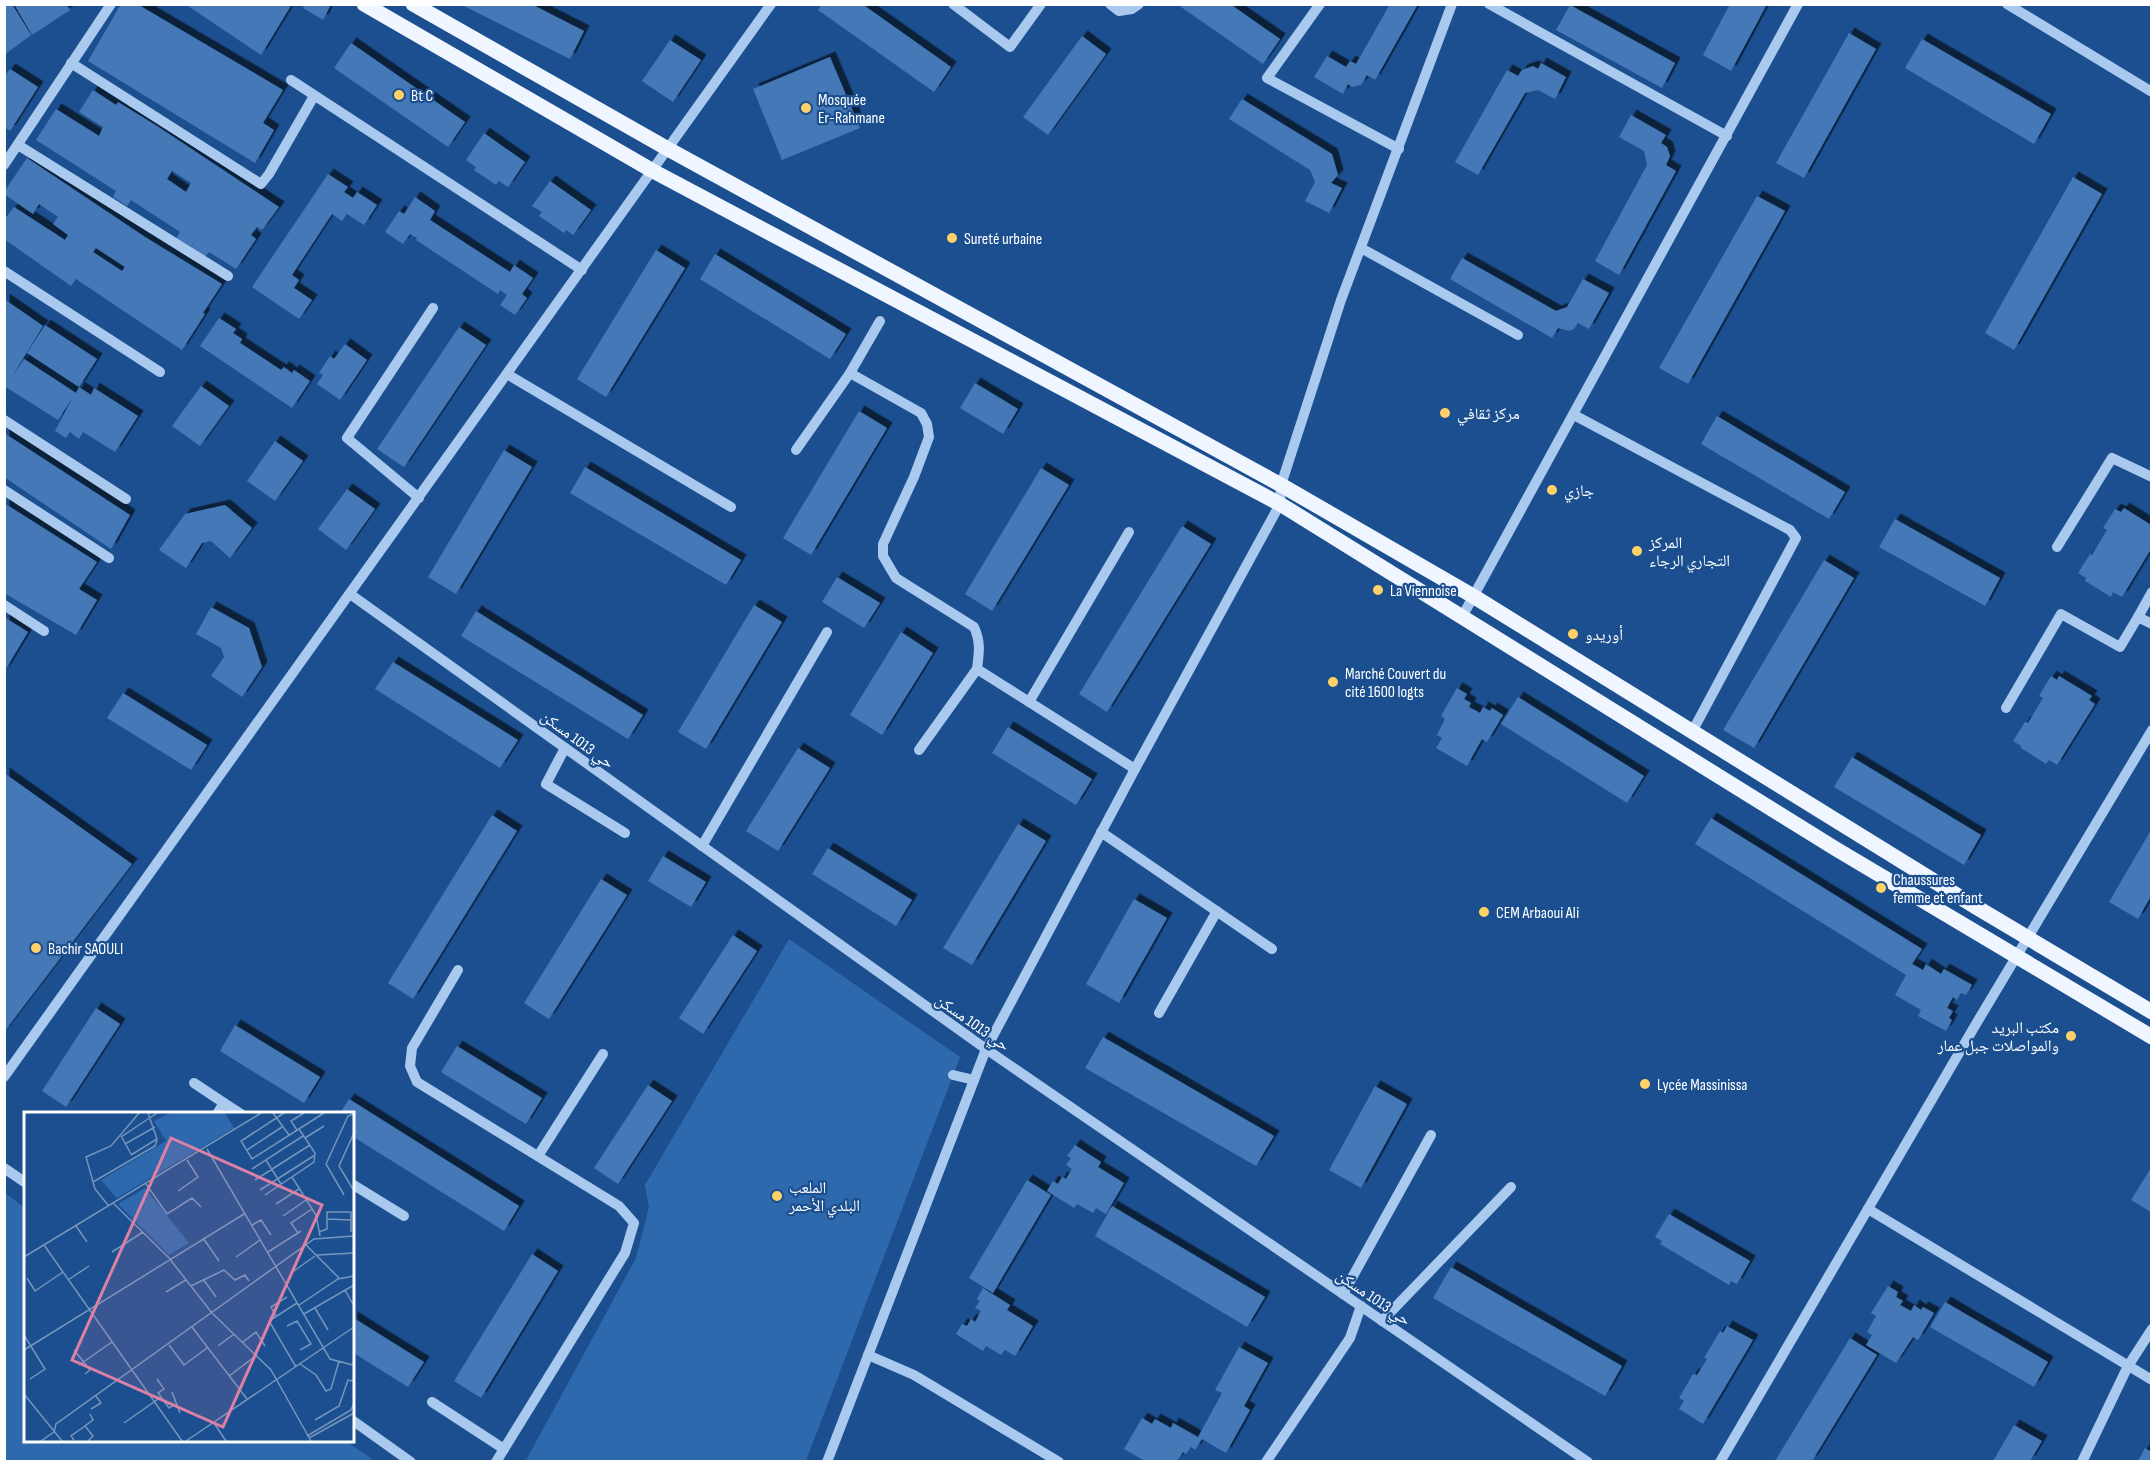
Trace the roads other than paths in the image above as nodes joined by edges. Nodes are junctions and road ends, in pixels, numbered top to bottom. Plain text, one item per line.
1 (111, 4) edge
2 (364, 4) edge
3 (413, 4) edge
4 (771, 4) edge
5 (953, 4) edge
6 (1041, 4) edge
7 (1110, 4) edge
8 (1139, 4) edge
9 (1320, 4) edge
10 (1452, 4) edge
11 (1489, 4) edge
12 (1798, 4) edge
13 (2007, 4) edge
14 (71, 63) junction
15 (291, 80) dead end
16 (2151, 92) edge
17 (314, 96) junction
18 (1727, 135) junction
19 (18, 145) junction
20 (668, 149) junction
21 (1399, 149) junction
22 (4, 165) edge
23 (652, 171) junction
24 (1361, 248) junction
25 (582, 270) junction
26 (4, 271) edge
27 (228, 276) dead end
28 (433, 308) dead end
29 (880, 321) dead end
30 (1518, 335) dead end
31 (160, 372) dead end
32 (850, 373) junction
33 (507, 374) junction
34 (1574, 415) junction
35 (4, 420) edge
36 (796, 450) dead end
37 (2151, 477) edge
38 (1281, 485) junction
39 (4, 490) edge
40 (419, 498) junction
41 (126, 499) dead end
42 (1280, 504) junction
43 (731, 507) dead end
44 (1129, 532) dead end
45 (2057, 547) dead end
46 (109, 558) dead end
47 (2151, 592) edge
48 (350, 594) junction
49 (1473, 596) junction
50 (4, 605) edge
51 (1462, 617) junction
52 (2138, 617) junction
53 (2151, 624) edge
54 (44, 630) dead end
55 (827, 632) dead end
56 (977, 669) junction
57 (1029, 702) junction
58 (2006, 708) dead end
59 (2151, 730) edge
60 (1692, 732) junction
61 (565, 748) junction
62 (919, 750) dead end
63 (1135, 769) junction
64 (1101, 832) junction
65 (625, 833) dead end
66 (702, 846) junction
67 (1217, 911) junction
68 (2027, 938) junction
69 (1272, 949) dead end
70 (2016, 957) junction
71 (458, 969) dead end
72 (2151, 1012) edge
73 (1159, 1013) dead end
74 (2151, 1037) edge
75 (986, 1049) junction
76 (603, 1054) dead end
77 (953, 1075) dead end
78 (4, 1077) edge
79 (974, 1080) junction
80 (194, 1083) dead end
81 (224, 1103) junction
82 (218, 1112) edge
83 (239, 1112) edge
84 (1431, 1135) dead end
85 (538, 1156) junction
86 (4, 1168) edge
87 (24, 1182) edge
88 (354, 1185) edge
89 (1511, 1187) dead end
90 (1868, 1209) junction
91 (404, 1216) dead end
92 (1343, 1294) junction
93 (1360, 1306) junction
94 (1382, 1321) junction
95 (2151, 1329) edge
96 (868, 1355) junction
97 (2128, 1366) junction
98 (2151, 1380) edge
99 (432, 1402) dead end
100 (354, 1421) edge
101 (504, 1449) junction
102 (411, 1461) edge
103 (496, 1461) edge
104 (827, 1461) edge
105 (1059, 1461) edge
106 (1266, 1461) edge
107 (1587, 1461) edge
108 (1720, 1461) edge
109 (2082, 1461) edge

1 - 14 street
2 - 23 main road
3 - 20 main road
4 - 20 street
5 - 6 street
7 - 8 street
9 - 21 street
10 - 21 street
11 - 18 street
12 - 18 street
13 - 16 street
14 - 17 street
14 - 19 street
15 - 17 street
17 - 25 street
18 - 34 street
19 - 22 street
19 - 27 street
20 - 23 street
20 - 38 main road
21 - 24 street
23 - 25 street
23 - 42 main road
24 - 30 street
24 - 38 street
25 - 33 street
26 - 31 street
28 - 40 street
29 - 32 street
32 - 36 street
32 - 56 street
33 - 40 street
33 - 43 street
34 - 49 street
34 - 60 street
35 - 41 street
37 - 45 street
38 - 42 street
38 - 49 main road
39 - 46 street
40 - 48 street
42 - 51 main road
42 - 63 street
44 - 57 street
47 - 52 street
48 - 61 street, حي 1013 مسكن
48 - 78 street
49 - 51 street
49 - 60 main road
50 - 54 street
51 - 70 main road
52 - 53 street
52 - 58 street
55 - 66 street
56 - 57 street
56 - 62 street
57 - 63 street
59 - 68 street
60 - 68 main road
61 - 65 street
61 - 66 street, حي 1013 مسكن
63 - 64 street
64 - 67 street
64 - 75 street
66 - 75 street, حي 1013 مسكن
67 - 69 street
67 - 73 street
68 - 70 street
68 - 72 main road
70 - 74 main road
70 - 90 street
71 - 85 street
75 - 79 street
75 - 92 street, حي 1013 مسكن
76 - 85 street
77 - 79 street
79 - 96 street
80 - 81 street
81 - 82 street
81 - 83 street
84 - 92 street
85 - 101 street
86 - 87 street
88 - 91 street
89 - 94 street
90 - 97 street
90 - 108 street
92 - 93 street, حي 1013 مسكن
93 - 94 street, حي 1013 مسكن
93 - 106 street
94 - 107 street, حي 1013 مسكن
95 - 97 street
96 - 104 street
96 - 105 street
97 - 98 street
97 - 109 street
99 - 101 street
100 - 102 street
101 - 103 street

